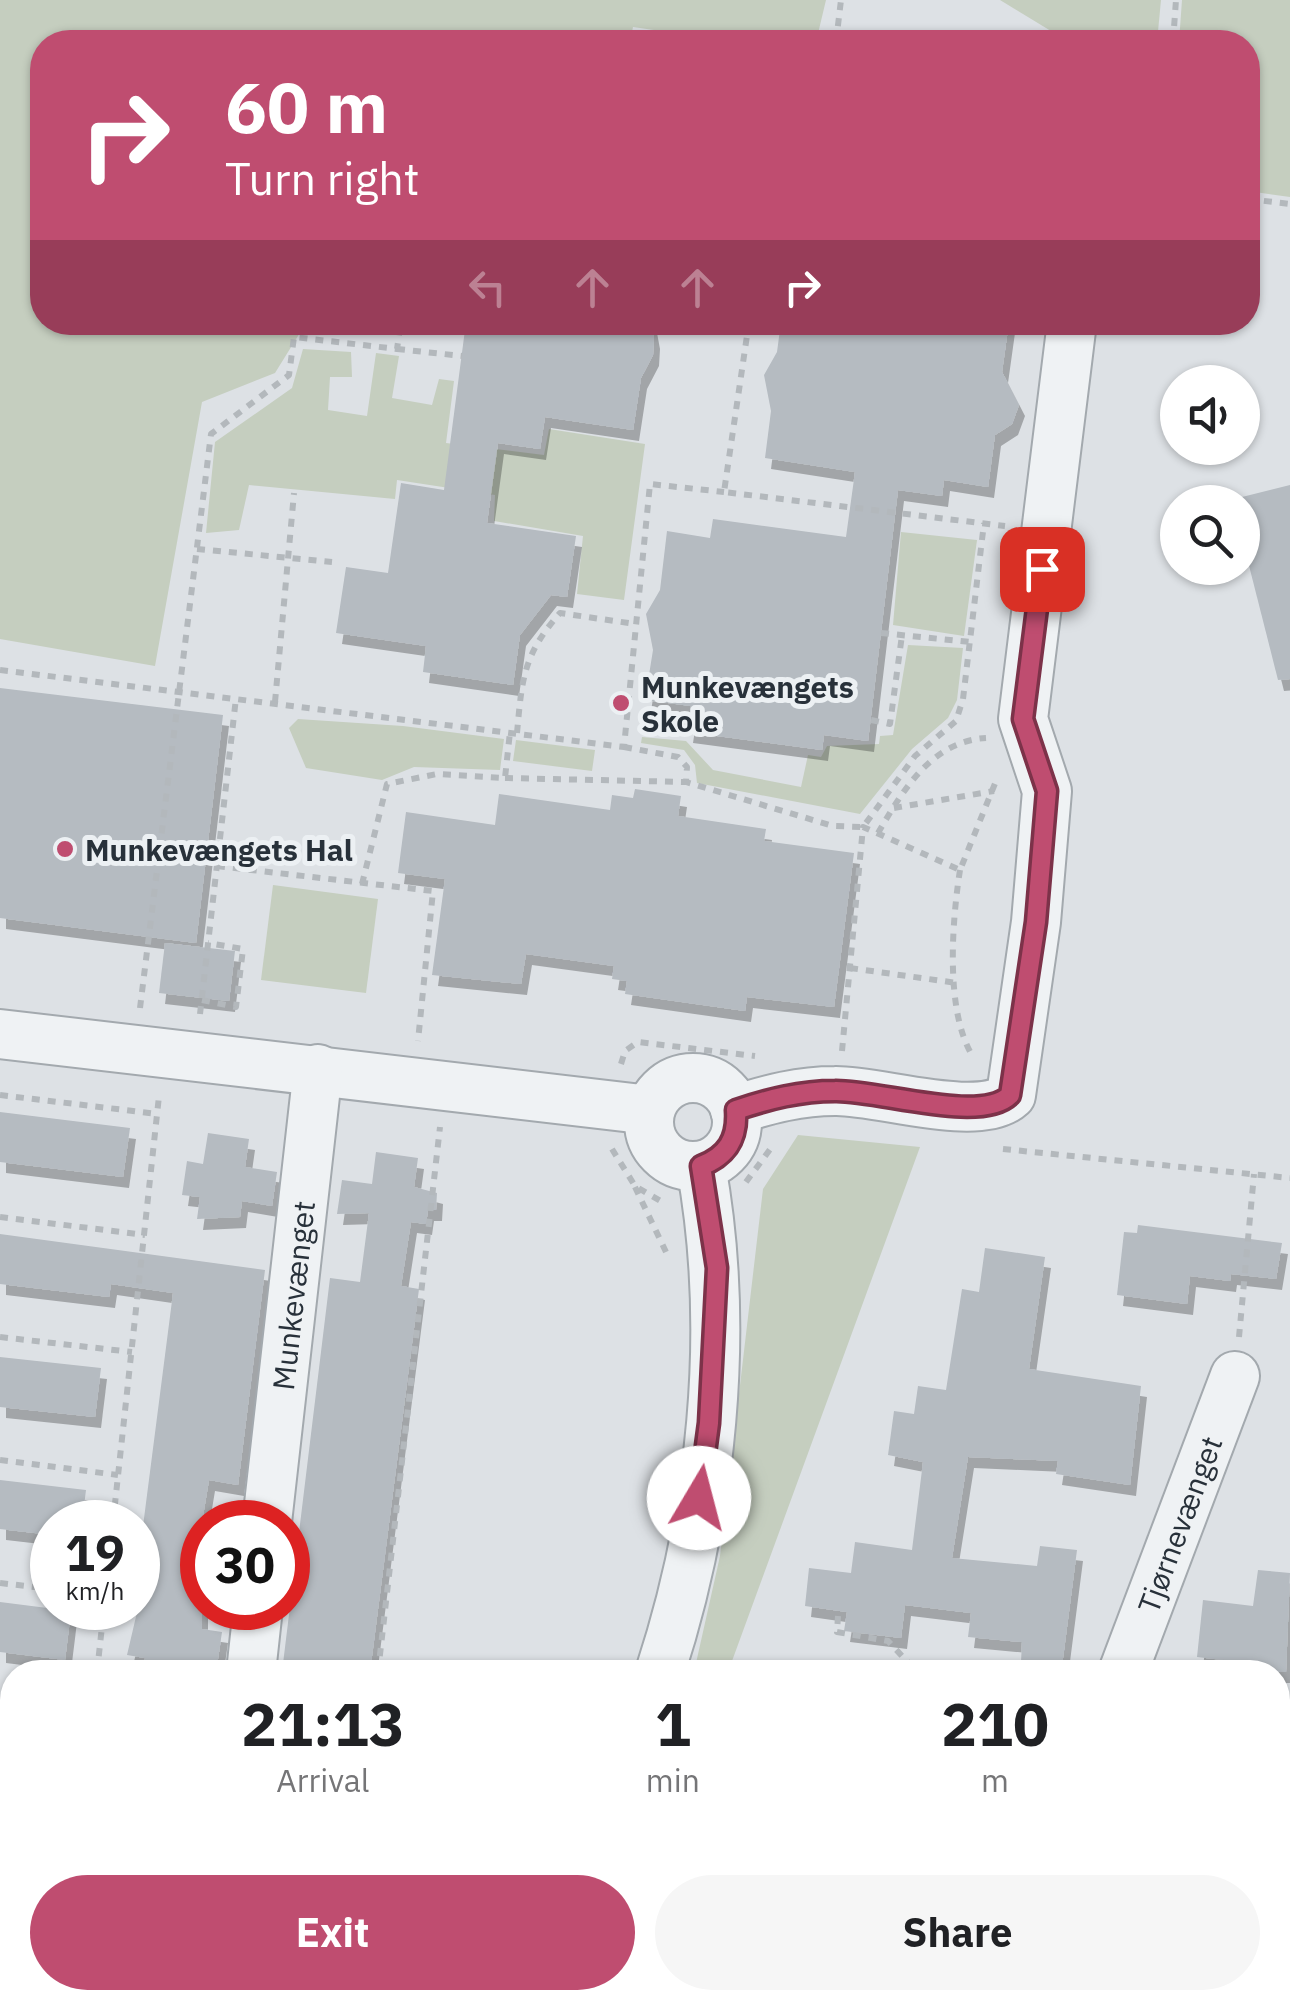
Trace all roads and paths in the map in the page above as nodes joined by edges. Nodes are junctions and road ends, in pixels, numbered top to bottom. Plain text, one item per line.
1 (841, 0) edge
2 (1176, 0) edge
3 (837, 30) edge
4 (1174, 30) edge
5 (1260, 200) edge
6 (1290, 204) edge
7 (400, 335) edge
8 (747, 335) edge
9 (1070, 335) edge
10 (398, 349) junction
11 (462, 356) dead end
12 (294, 492) dead end
13 (724, 492) junction
14 (984, 523) junction
15 (1046, 531) junction
16 (197, 549) junction
17 (288, 558) junction
18 (332, 562) dead end
19 (636, 624) junction
20 (881, 632) dead end
21 (902, 635) junction
22 (970, 642) junction
23 (0, 670) edge
24 (179, 690) junction
25 (236, 698) junction
26 (275, 702) junction
27 (871, 720) dead end
28 (513, 732) junction
29 (624, 746) junction
30 (992, 748) dead end
31 (997, 775) dead end
32 (505, 778) junction
33 (686, 782) junction
34 (994, 791) junction
35 (892, 808) junction
36 (863, 827) junction
37 (878, 833) junction
38 (217, 866) junction
39 (960, 870) junction
40 (362, 884) junction
41 (208, 943) junction
42 (850, 968) junction
43 (957, 984) junction
44 (202, 1000) junction
45 (0, 1034) edge
46 (164, 1053) junction
47 (318, 1070) junction
48 (412, 1082) junction
49 (838, 1090) junction
50 (0, 1095) edge
51 (1004, 1101) junction
52 (650, 1110) junction
53 (736, 1110) junction
54 (158, 1114) junction
55 (441, 1121) dead end
56 (777, 1139) dead end
57 (988, 1148) dead end
58 (701, 1166) junction
59 (758, 1171) dead end
60 (1254, 1174) junction
61 (1290, 1178) edge
62 (0, 1217) edge
63 (145, 1234) junction
64 (0, 1337) edge
65 (132, 1352) junction
66 (1235, 1376) joint
67 (0, 1460) edge
68 (118, 1474) junction
69 (115, 1500) edge
70 (270, 1500) edge
71 (0, 1582) edge
72 (30, 1586) edge
73 (838, 1616) dead end
74 (101, 1630) edge
75 (255, 1630) edge
76 (98, 1660) edge
77 (252, 1660) edge
78 (379, 1660) edge
79 (663, 1660) edge
80 (906, 1660) edge
81 (1128, 1660) edge

1 - 3 path
2 - 4 path
5 - 6 path
7 - 10 path
8 - 13 path
9 - 15 street
10 - 11 path
10 - 16 path
12 - 17 path
13 - 14 path
13 - 19 path
14 - 15 path
14 - 22 path
15 - 51 street
16 - 17 path
16 - 24 path
17 - 18 path
17 - 26 path
19 - 28 path
19 - 29 path
20 - 21 path
21 - 22 path
21 - 27 path
22 - 36 path
23 - 24 path
24 - 25 path
24 - 46 path
25 - 26 path
25 - 38 path
26 - 28 path
28 - 29 path
28 - 32 path
29 - 33 path
30 - 35 path
31 - 34 path
32 - 33 path
32 - 40 path
33 - 36 path
34 - 35 path
34 - 39 path
35 - 37 path
36 - 37 path
36 - 42 path
37 - 39 path
38 - 40 path
38 - 41 path
39 - 43 path
40 - 48 path
41 - 44 path
41 - 44 path
42 - 43 path
42 - 49 path
43 - 51 path
44 - 46 path
45 - 46 street
46 - 47 street
46 - 54 path
47 - 48 street
47 - 70 street, Munkevænget
48 - 52 street
49 - 51 street
49 - 53 street
50 - 54 path
52 - 53 street
52 - 58 street
53 - 58 street
54 - 63 path
55 - 78 path
56 - 59 path
57 - 60 path
58 - 79 street
60 - 61 path
60 - 66 path
62 - 63 path
63 - 65 path
64 - 65 path
65 - 68 path
66 - 81 street, Tjørnevænget
67 - 68 path
68 - 69 path
71 - 72 path
73 - 80 path
74 - 76 path
75 - 77 street

